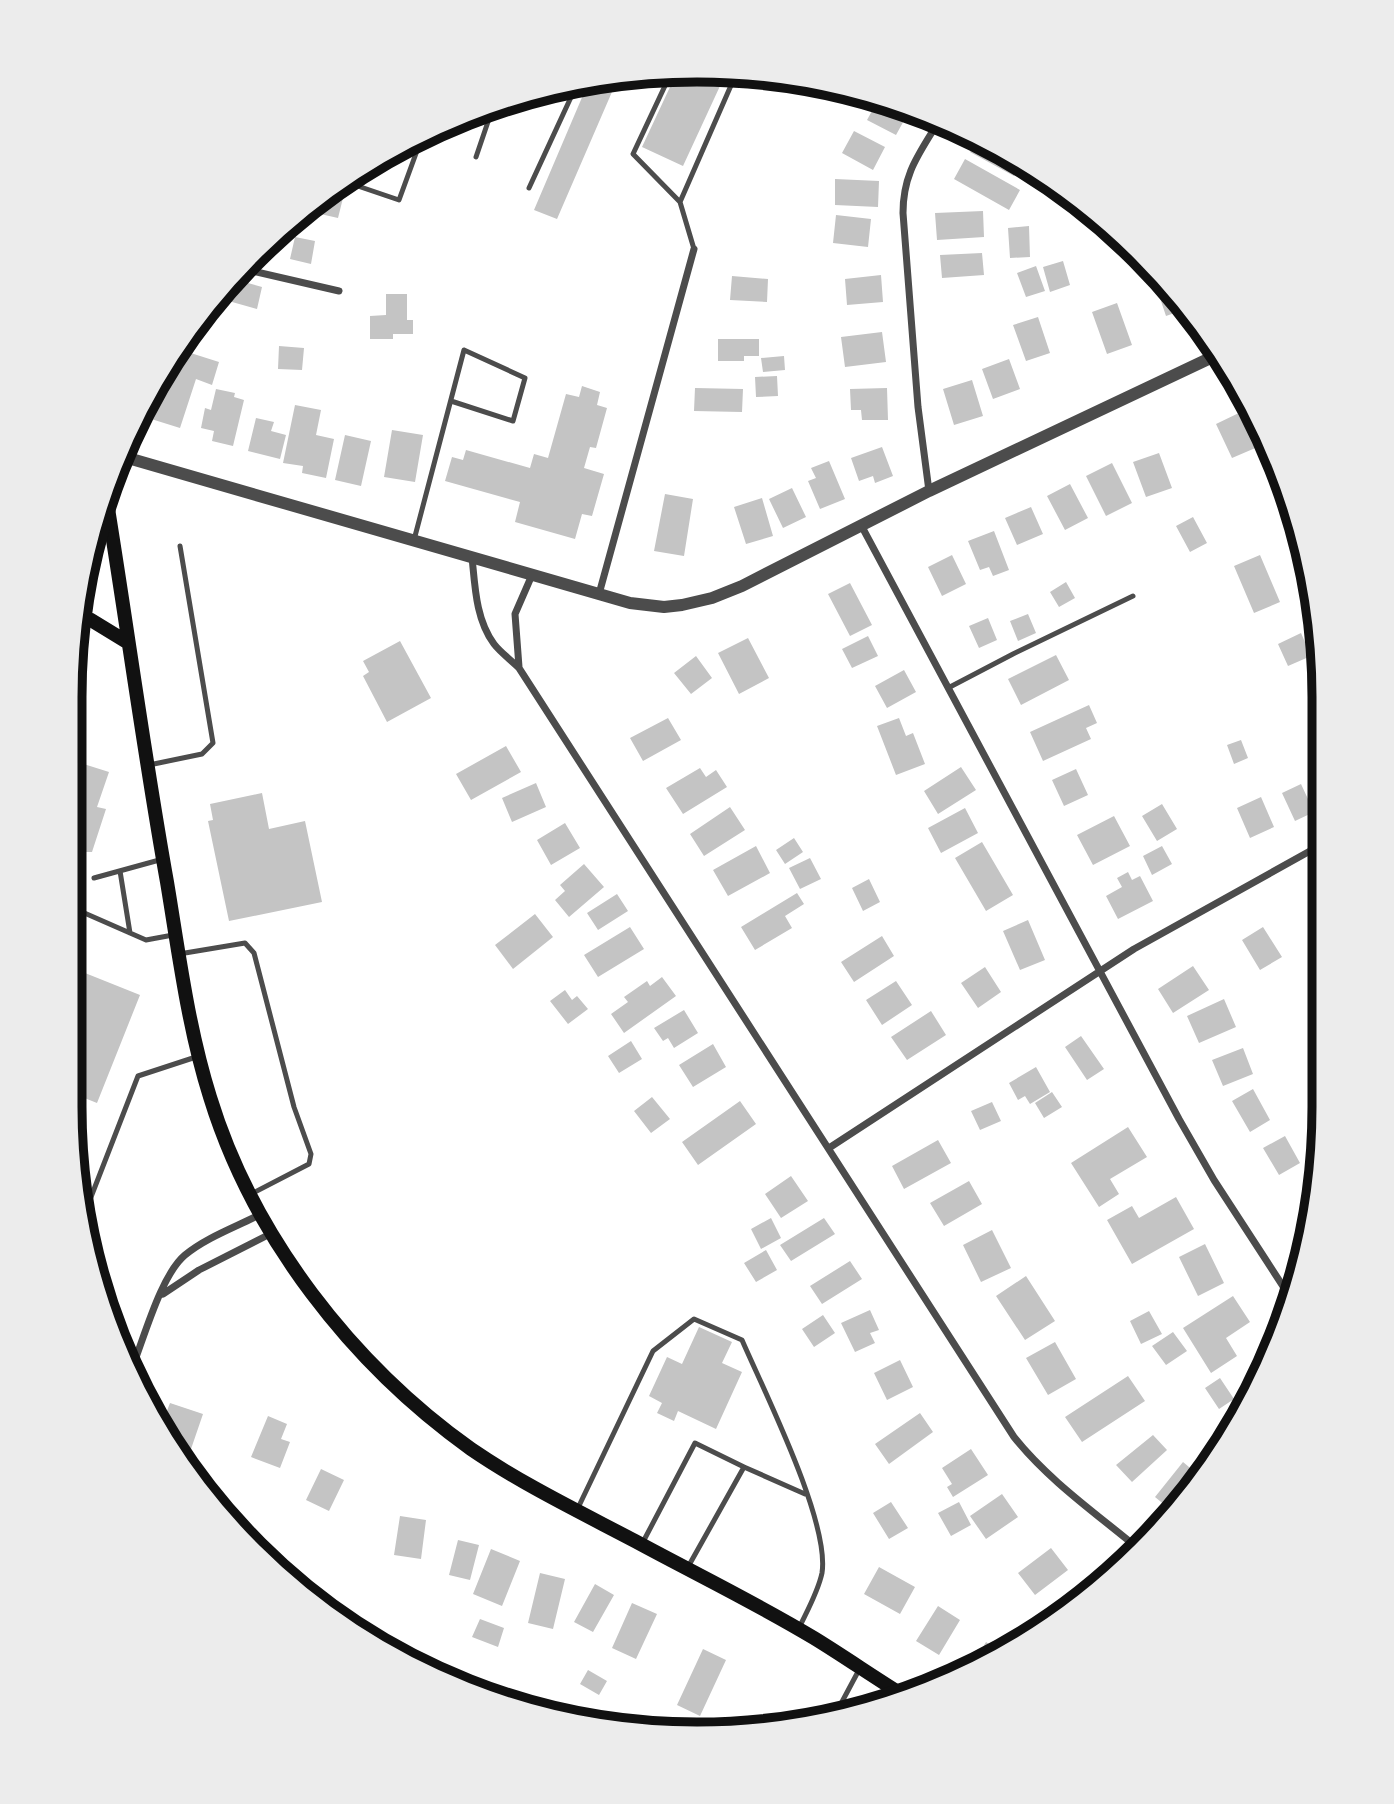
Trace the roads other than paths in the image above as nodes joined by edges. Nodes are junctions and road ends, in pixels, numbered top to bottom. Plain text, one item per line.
1 (666, 84) edge
2 (732, 84) edge
3 (572, 95) edge
4 (488, 119) edge
5 (934, 130) edge
6 (416, 153) edge
7 (476, 158) dead end
8 (358, 184) edge
9 (528, 188) dead end
10 (680, 202) junction
11 (694, 249) joint
12 (254, 271) edge
13 (339, 291) dead end
14 (1210, 358) edge
15 (451, 401) junction
16 (131, 459) edge
17 (929, 491) junction
18 (109, 518) edge
19 (861, 526) junction
20 (414, 540) junction
21 (180, 546) dead end
22 (472, 557) junction
23 (532, 575) junction
24 (599, 594) junction
25 (1133, 596) dead end
26 (88, 620) edge
27 (127, 642) junction
28 (519, 667) junction
29 (947, 688) junction
30 (146, 766) junction
31 (1312, 850) edge
32 (163, 859) junction
33 (120, 871) junction
34 (94, 877) dead end
35 (82, 912) edge
36 (130, 933) junction
37 (176, 934) junction
38 (179, 954) junction
39 (1100, 971) junction
40 (199, 1056) junction
41 (829, 1148) junction
42 (250, 1195) junction
43 (90, 1200) edge
44 (261, 1214) junction
45 (272, 1233) junction
46 (1284, 1288) edge
47 (159, 1297) junction
48 (136, 1357) edge
49 (744, 1467) junction
50 (806, 1494) junction
51 (578, 1510) junction
52 (1131, 1543) edge
53 (641, 1545) junction
54 (687, 1570) junction
55 (798, 1629) junction
56 (860, 1668) junction
57 (894, 1689) edge
58 (840, 1705) edge

1 - 10 lane
2 - 10 lane
3 - 9 lane
4 - 7 lane
5 - 17 street
6 - 8 lane
10 - 11 lane
11 - 24 street
12 - 13 street
14 - 17 street
15 - 15 lane
15 - 20 lane
16 - 20 street
17 - 19 street
18 - 27 main road
19 - 24 street
19 - 29 street
20 - 22 street
21 - 30 lane
22 - 23 street
22 - 28 street
23 - 24 street
23 - 28 street
25 - 29 lane
26 - 27 main road
27 - 30 main road
28 - 41 street
29 - 39 street
30 - 32 main road
31 - 39 street
32 - 33 lane
32 - 37 main road
33 - 34 lane
33 - 36 lane
35 - 36 lane
36 - 37 lane
37 - 38 main road
38 - 40 main road
38 - 42 lane
39 - 41 street
39 - 46 street
40 - 42 main road
40 - 43 lane
41 - 52 street
42 - 44 main road
44 - 45 main road
44 - 47 street
45 - 47 street
45 - 51 main road
47 - 48 street
49 - 50 lane
49 - 53 lane
49 - 54 lane
50 - 51 lane
50 - 55 lane
51 - 53 main road
53 - 54 main road
54 - 55 main road
55 - 56 main road
56 - 57 main road
56 - 58 lane

